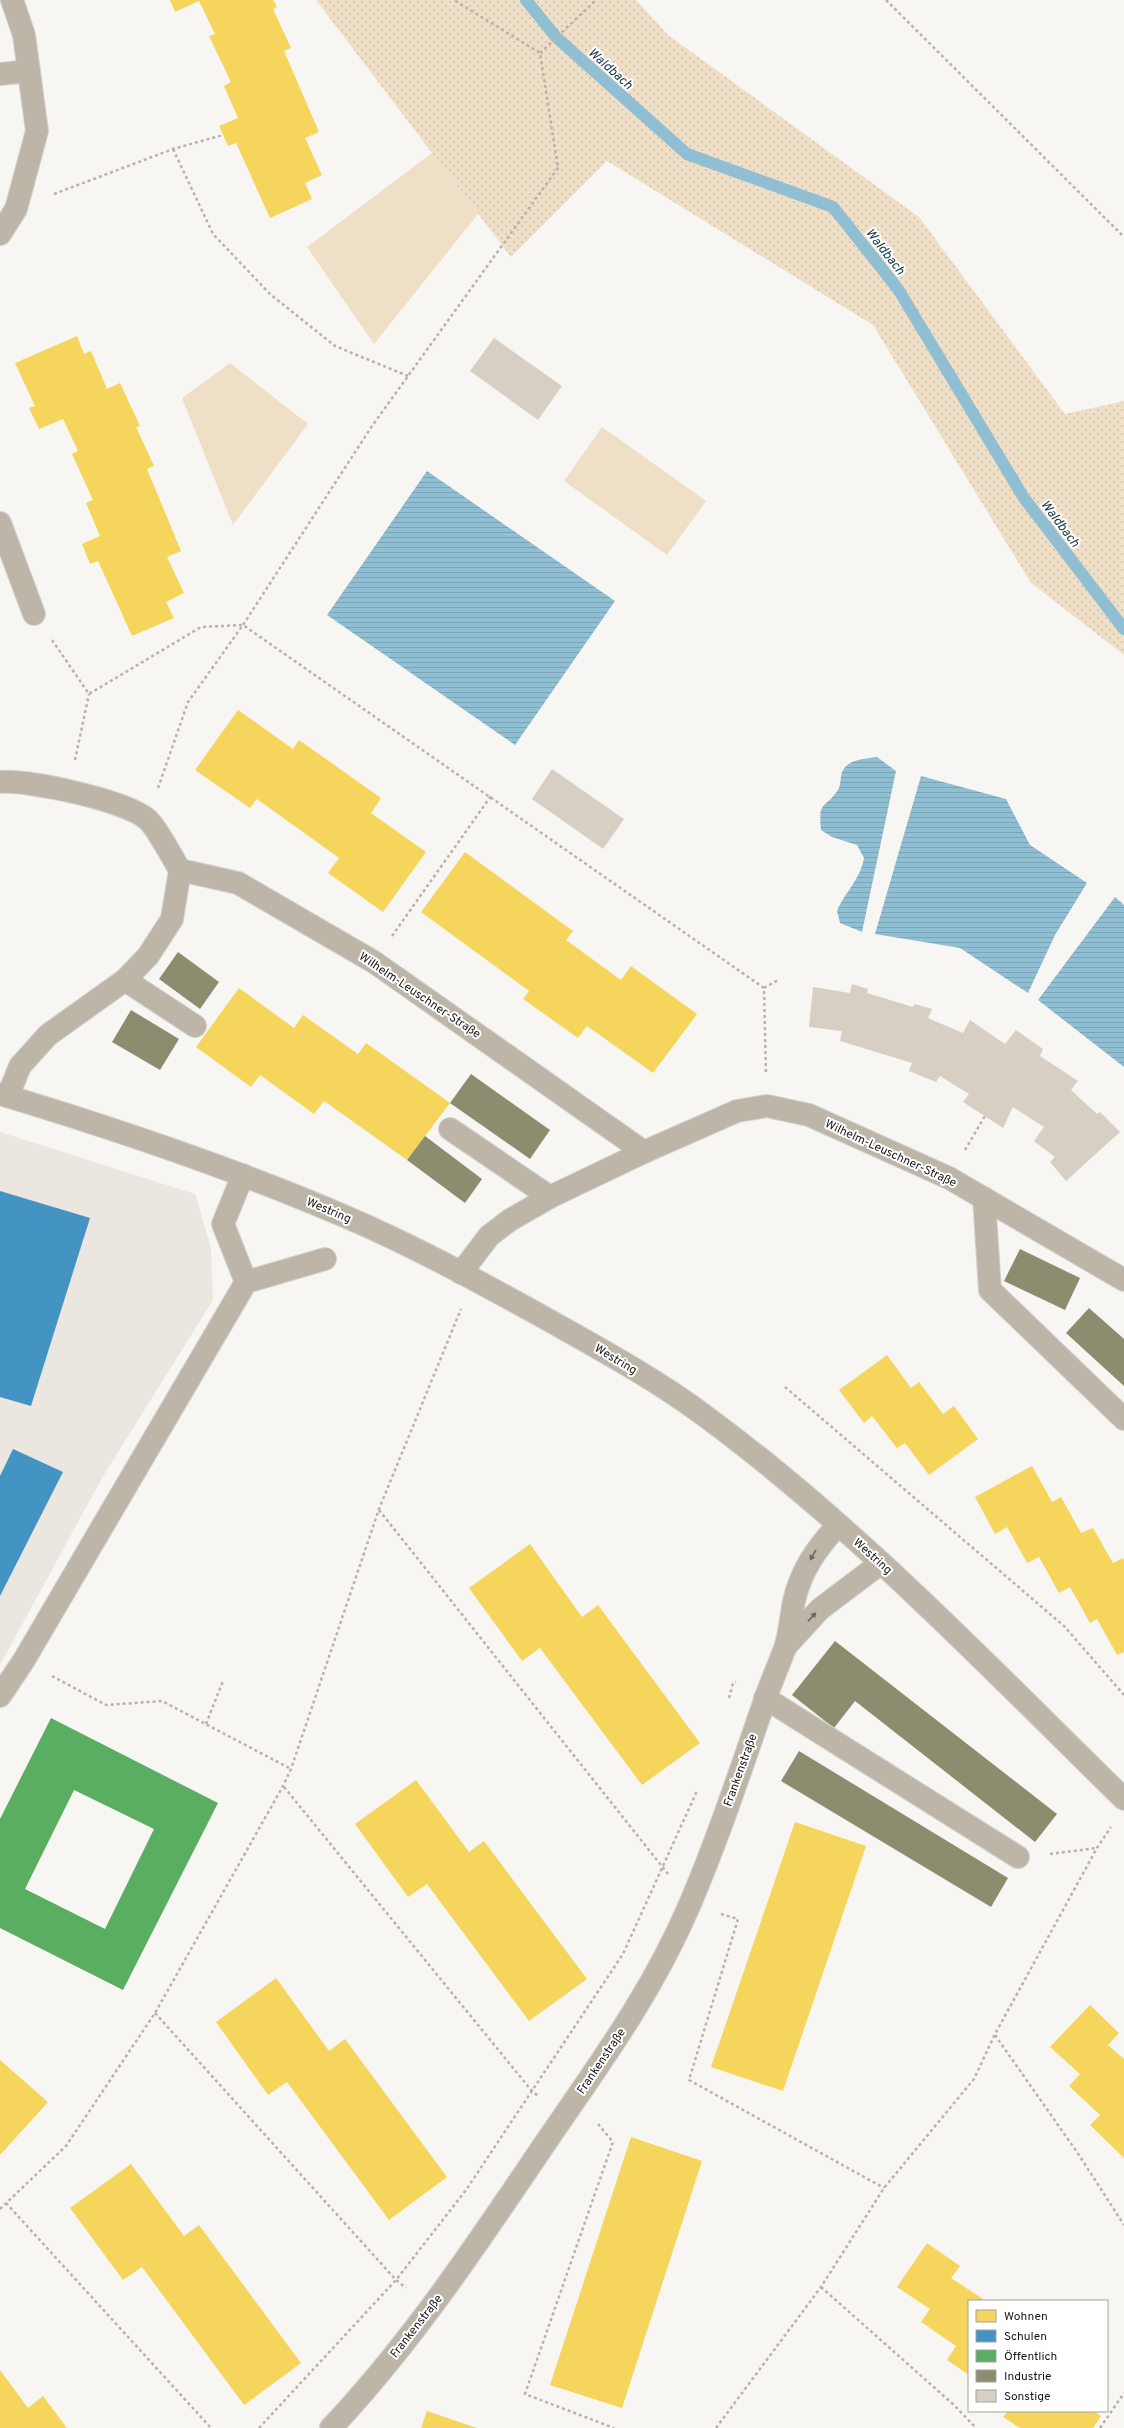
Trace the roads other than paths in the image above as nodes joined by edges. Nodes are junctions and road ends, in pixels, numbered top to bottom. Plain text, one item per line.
1 (12, 0) edge
2 (29, 70) junction
3 (0, 74) edge
4 (0, 234) edge
5 (0, 522) edge
6 (34, 614) road end
7 (0, 782) edge
8 (180, 870) junction
9 (125, 980) junction
10 (195, 1026) dead end
11 (4, 1095) edge
12 (450, 1129) dead end
13 (644, 1152) junction
14 (243, 1175) junction
15 (550, 1197) junction
16 (984, 1198) junction
17 (325, 1259) dead end
18 (467, 1275) junction
19 (1124, 1280) edge
20 (246, 1282) junction
21 (1124, 1419) edge
22 (838, 1525) junction
23 (881, 1563) junction
24 (786, 1646) junction
25 (0, 1696) edge
26 (765, 1698) junction
27 (1124, 1799) edge
28 (1018, 1857) road end
29 (331, 2428) edge

1 - 2 street
2 - 3 street
2 - 4 street
5 - 6 street
7 - 8 street
8 - 9 street
8 - 13 street, Wilhelm-Leuschner-Straße
9 - 10 street
9 - 11 street
11 - 14 street, Westring
12 - 15 street
13 - 15 street, Wilhelm-Leuschner-Straße
13 - 16 street, Wilhelm-Leuschner-Straße
14 - 18 street, Westring
14 - 20 street
15 - 18 street, Wilhelm-Leuschner-Straße
16 - 19 street, Wilhelm-Leuschner-Straße
16 - 21 street
17 - 20 street
18 - 22 street, Westring
20 - 25 street
22 - 23 street, Westring
22 -> 24 street, Frankenstraße
24 -> 23 street, Frankenstraße
23 - 27 street, Westring
24 - 26 street, Frankenstraße
26 - 28 street
26 - 29 street, Frankenstraße

